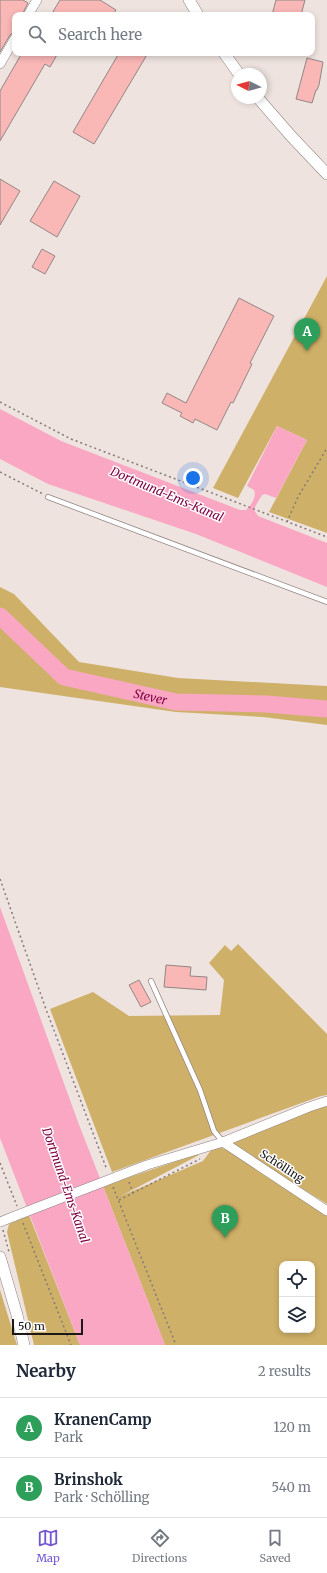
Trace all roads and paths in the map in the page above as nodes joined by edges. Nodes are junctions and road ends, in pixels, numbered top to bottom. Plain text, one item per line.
1 (37, 0) edge
2 (189, 0) edge
3 (30, 12) edge
4 (196, 12) edge
5 (12, 43) edge
6 (226, 56) edge
7 (0, 64) edge
8 (235, 68) edge
9 (263, 104) edge
10 (327, 174) edge
11 (0, 402) edge
12 (327, 448) edge
13 (0, 472) edge
14 (48, 497) joint
15 (287, 522) junction
16 (327, 537) edge
17 (327, 602) edge
18 (0, 879) edge
19 (151, 981) dead end
20 (327, 1101) edge
21 (223, 1142) junction
22 (200, 1159) dead end
23 (106, 1168) dead end
24 (128, 1178) dead end
25 (133, 1193) junction
26 (327, 1211) edge
27 (0, 1222) edge
28 (0, 1258) edge
29 (46, 1282) dead end
30 (24, 1345) edge
31 (71, 1345) edge
32 (176, 1345) edge

1 - 3 street
2 - 4 street
5 - 7 street
6 - 8 street
9 - 10 street
11 - 15 path
12 - 15 path
13 - 14 path
14 - 17 lane
15 - 16 path
18 - 23 path
19 - 21 lane
20 - 21 street
21 - 26 street, Schölling
21 - 27 street, bridge
22 - 25 path
24 - 25 path
25 - 32 path
28 - 30 street
29 - 31 path

